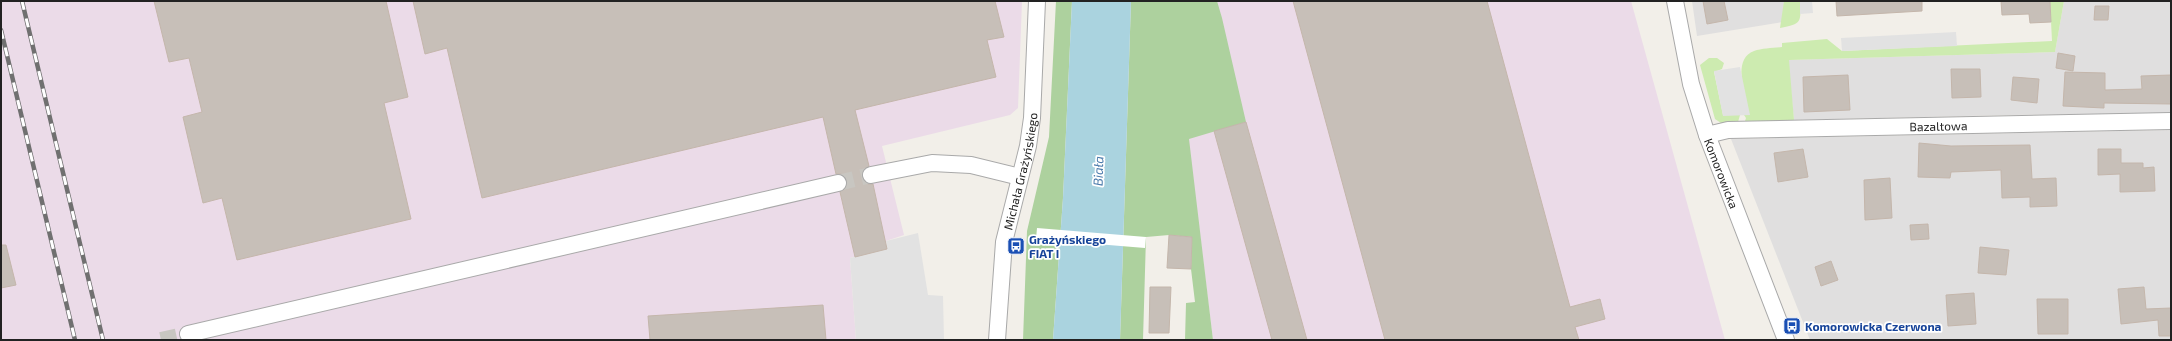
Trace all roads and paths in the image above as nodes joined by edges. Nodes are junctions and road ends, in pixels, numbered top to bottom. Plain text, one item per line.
1 (1037, 1) edge
2 (1675, 1) edge
3 (2171, 121) edge
4 (1707, 135) junction
5 (871, 175) tunnel mouth
6 (1020, 177) junction
7 (838, 182) tunnel mouth
8 (188, 334) tunnel mouth
9 (997, 340) edge
10 (1786, 340) edge

1 - 6 street, Michała Grażyńskiego
2 - 4 street, Komorowicka
3 - 4 street, Bazaltowa
4 - 10 street, Komorowicka
5 - 6 street
6 - 9 street, Michała Grażyńskiego
7 - 8 street

